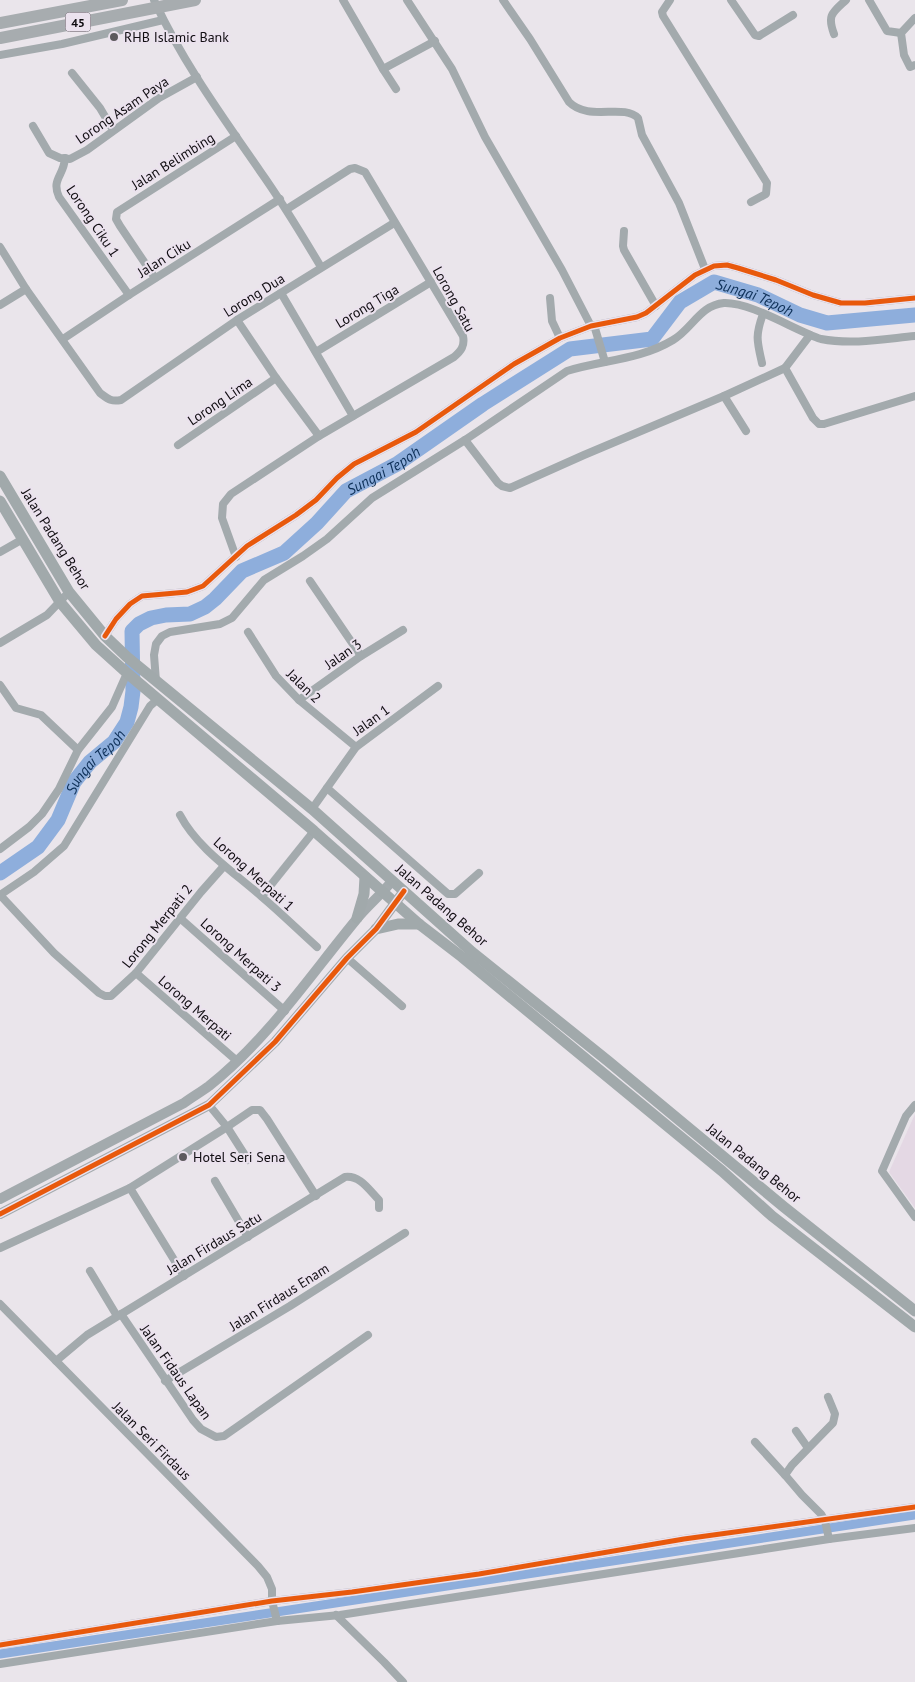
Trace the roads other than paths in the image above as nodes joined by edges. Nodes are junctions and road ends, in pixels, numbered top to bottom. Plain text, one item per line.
1 (122, 0) edge
2 (195, 0) edge
3 (343, 0) edge
4 (408, 0) edge
5 (503, 0) edge
6 (670, 0) edge
7 (731, 0) edge
8 (846, 0) edge
9 (869, 0) edge
10 (105, 2) edge
11 (155, 4) edge
12 (793, 15) dead end
13 (915, 18) edge
14 (163, 20) junction
15 (0, 23) edge
16 (26, 33) junction
17 (901, 33) junction
18 (834, 34) dead end
19 (0, 38) edge
20 (435, 41) junction
21 (30, 50) junction
22 (0, 55) edge
23 (915, 65) edge
24 (384, 69) junction
25 (72, 74) dead end
26 (197, 77) junction
27 (396, 89) dead end
28 (33, 126) dead end
29 (113, 130) junction
30 (236, 136) junction
31 (63, 158) junction
32 (280, 199) junction
33 (751, 202) dead end
34 (286, 209) junction
35 (394, 223) junction
36 (624, 231) dead end
37 (0, 247) edge
38 (321, 267) junction
39 (705, 269) junction
40 (155, 278) junction
41 (431, 282) junction
42 (26, 289) junction
43 (281, 292) junction
44 (129, 295) junction
45 (550, 298) dead end
46 (915, 298) edge
47 (0, 305) edge
48 (656, 306) junction
49 (763, 314) junction
50 (237, 320) junction
51 (594, 328) junction
52 (810, 335) junction
53 (915, 336) edge
54 (560, 338) junction
55 (63, 339) junction
56 (316, 352) junction
57 (604, 358) junction
58 (762, 363) dead end
59 (785, 368) junction
60 (276, 378) junction
61 (724, 396) junction
62 (915, 396) edge
63 (353, 416) junction
64 (746, 431) dead end
65 (319, 436) junction
66 (465, 440) junction
67 (178, 445) dead end
68 (0, 476) edge
69 (0, 501) edge
70 (23, 538) junction
71 (0, 552) edge
72 (236, 557) junction
73 (310, 581) dead end
74 (69, 592) junction
75 (60, 602) junction
76 (403, 630) dead end
77 (248, 632) dead end
78 (105, 636) junction
79 (0, 643) edge
80 (360, 656) junction
81 (127, 673) junction
82 (153, 678) junction
83 (0, 685) edge
84 (438, 686) dead end
85 (155, 696) junction
86 (299, 700) junction
87 (356, 747) junction
88 (78, 750) junction
89 (327, 788) junction
90 (312, 809) junction
91 (180, 815) dead end
92 (314, 830) junction
93 (0, 849) edge
94 (224, 866) junction
95 (479, 873) dead end
96 (366, 877) junction
97 (392, 881) junction
98 (404, 891) junction
99 (383, 892) junction
100 (0, 895) edge
101 (262, 896) junction
102 (395, 902) junction
103 (358, 918) junction
104 (181, 919) junction
105 (419, 924) junction
106 (376, 928) junction
107 (317, 947) dead end
108 (347, 958) junction
109 (136, 973) junction
110 (402, 1006) dead end
111 (285, 1011) junction
112 (237, 1061) junction
113 (210, 1105) junction
114 (915, 1105) edge
115 (227, 1127) junction
116 (248, 1160) dead end
117 (215, 1182) dead end
118 (130, 1188) junction
119 (316, 1196) junction
120 (0, 1198) edge
121 (378, 1208) dead end
122 (0, 1214) edge
123 (915, 1218) edge
124 (405, 1234) dead end
125 (248, 1237) junction
126 (0, 1248) edge
127 (90, 1271) dead end
128 (184, 1276) junction
129 (0, 1304) edge
130 (915, 1311) edge
131 (119, 1315) junction
132 (915, 1326) edge
133 (368, 1335) dead end
134 (56, 1361) junction
135 (165, 1381) junction
136 (828, 1397) dead end
137 (796, 1431) dead end
138 (755, 1442) dead end
139 (808, 1448) junction
140 (785, 1475) junction
141 (915, 1507) edge
142 (825, 1520) junction
143 (915, 1528) edge
144 (828, 1538) junction
145 (272, 1603) junction
146 (336, 1615) junction
147 (276, 1620) junction
148 (0, 1645) edge
149 (0, 1664) edge
150 (403, 1682) edge

1 - 10 highway, 45
2 - 11 highway, 45
3 - 24 street
4 - 20 street
5 - 39 street
6 - 33 street
7 - 12 street
8 - 18 street
9 - 17 street
10 - 15 highway, 45
11 - 14 street
11 - 16 highway, 45
13 - 17 street
14 - 21 street
14 - 26 street
16 - 19 highway, 45
16 - 21 street
17 - 23 street
20 - 24 street
20 - 51 street
21 - 22 street
24 - 27 street
25 - 29 street
26 - 29 street, Lorong Asam Paya
26 - 30 street
28 - 31 street
29 - 31 street, Lorong Asam Paya
30 - 32 street
30 - 40 street, Jalan Belimbing
31 - 44 street, Lorong Ciku 1
32 - 34 street
32 - 40 street, Jalan Ciku
34 - 35 street, Lorong Satu
34 - 38 street
35 - 38 street, Lorong Dua
35 - 41 street, Lorong Satu
36 - 48 street
37 - 42 street
38 - 43 street, Lorong Dua
39 - 46 street
39 - 48 street
40 - 44 street, Jalan Ciku
41 - 56 street, Lorong Tiga
41 - 63 street, Lorong Satu
42 - 47 street
42 - 55 street
43 - 50 street, Lorong Dua
43 - 56 street
44 - 55 street, Jalan Ciku
45 - 54 street
48 - 51 street
49 - 52 street
49 - 57 street
49 - 58 street
50 - 55 street, Lorong Dua
50 - 60 street
51 - 54 street
51 - 57 street
52 - 53 street
52 - 59 street
54 - 72 street
56 - 63 street
57 - 66 street
59 - 61 street
59 - 62 street
60 - 65 street
60 - 67 street, Lorong Lima
61 - 64 street
61 - 66 street
63 - 65 street, Lorong Satu
65 - 72 street, Lorong Satu
66 - 82 street
68 - 74 main road, Jalan Padang Behor
69 - 70 main road, Jalan Padang Behor
70 - 71 street
70 - 75 main road, Jalan Padang Behor
72 - 78 street
73 - 80 street
74 - 75 street
74 - 78 main road, Jalan Padang Behor
75 - 79 street
75 - 81 main road, Jalan Padang Behor
76 - 80 street, Jalan 3
77 - 86 street, Jalan 2
78 - 82 main road, Jalan Padang Behor
80 - 86 street, Jalan 3
81 - 85 main road, Jalan Padang Behor
81 - 88 street
82 - 90 main road, Jalan Padang Behor
83 - 88 street
84 - 87 street, Jalan 1
85 - 92 main road, Jalan Padang Behor
85 - 100 street
86 - 87 street, Jalan 2
87 - 89 street, Jalan 1
88 - 93 street
89 - 90 street, Jalan 1
89 - 95 street
90 - 97 main road, Jalan Padang Behor
91 - 94 street, Lorong Merpati 1
92 - 96 main road, Jalan Padang Behor
92 - 101 street
94 - 101 street, Lorong Merpati 1
94 - 104 street, Lorong Merpati 2
96 - 99 main road, Jalan Padang Behor
96 - 103 main road
97 - 98 main road, Jalan Padang Behor
97 - 99 street
98 - 102 street
98 - 130 main road, Jalan Padang Behor
99 - 102 main road, Jalan Padang Behor
99 - 103 street
100 - 109 street, Lorong Merpati 2
101 - 107 street, Lorong Merpati 1
102 - 105 main road, Jalan Padang Behor
102 - 106 street
103 - 111 street
104 - 109 street, Lorong Merpati 2
104 - 111 street, Lorong Merpati 3
105 - 106 main road
105 - 132 main road, Jalan Padang Behor
106 - 108 street
108 - 110 street
108 - 113 street
109 - 112 street, Lorong Merpati
111 - 112 street
112 - 120 street
113 - 115 street
113 - 122 street
114 - 123 street
115 - 116 street
115 - 118 street
115 - 119 street
117 - 125 street
118 - 126 street
118 - 128 street
119 - 121 street, Jalan Firdaus Satu
119 - 125 street, Jalan Firdaus Satu
124 - 135 street, Jalan Firdaus Enam
125 - 128 street, Jalan Firdaus Satu
127 - 131 street, Jalan Fidaus Lapan
128 - 131 street, Jalan Firdaus Satu
129 - 134 street, Jalan Seri Firdaus
131 - 134 street, Jalan Firdaus Satu
131 - 135 street, Jalan Fidaus Lapan
133 - 135 street, Jalan Fidaus Lapan
134 - 145 street, Jalan Seri Firdaus
136 - 139 street
137 - 139 street
138 - 140 street
139 - 140 street
140 - 142 street
141 - 142 street
142 - 144 street
142 - 145 street
143 - 144 street
144 - 146 street
145 - 147 street, Jalan Seri Firdaus
145 - 148 street
146 - 147 street
146 - 150 street
147 - 149 street

